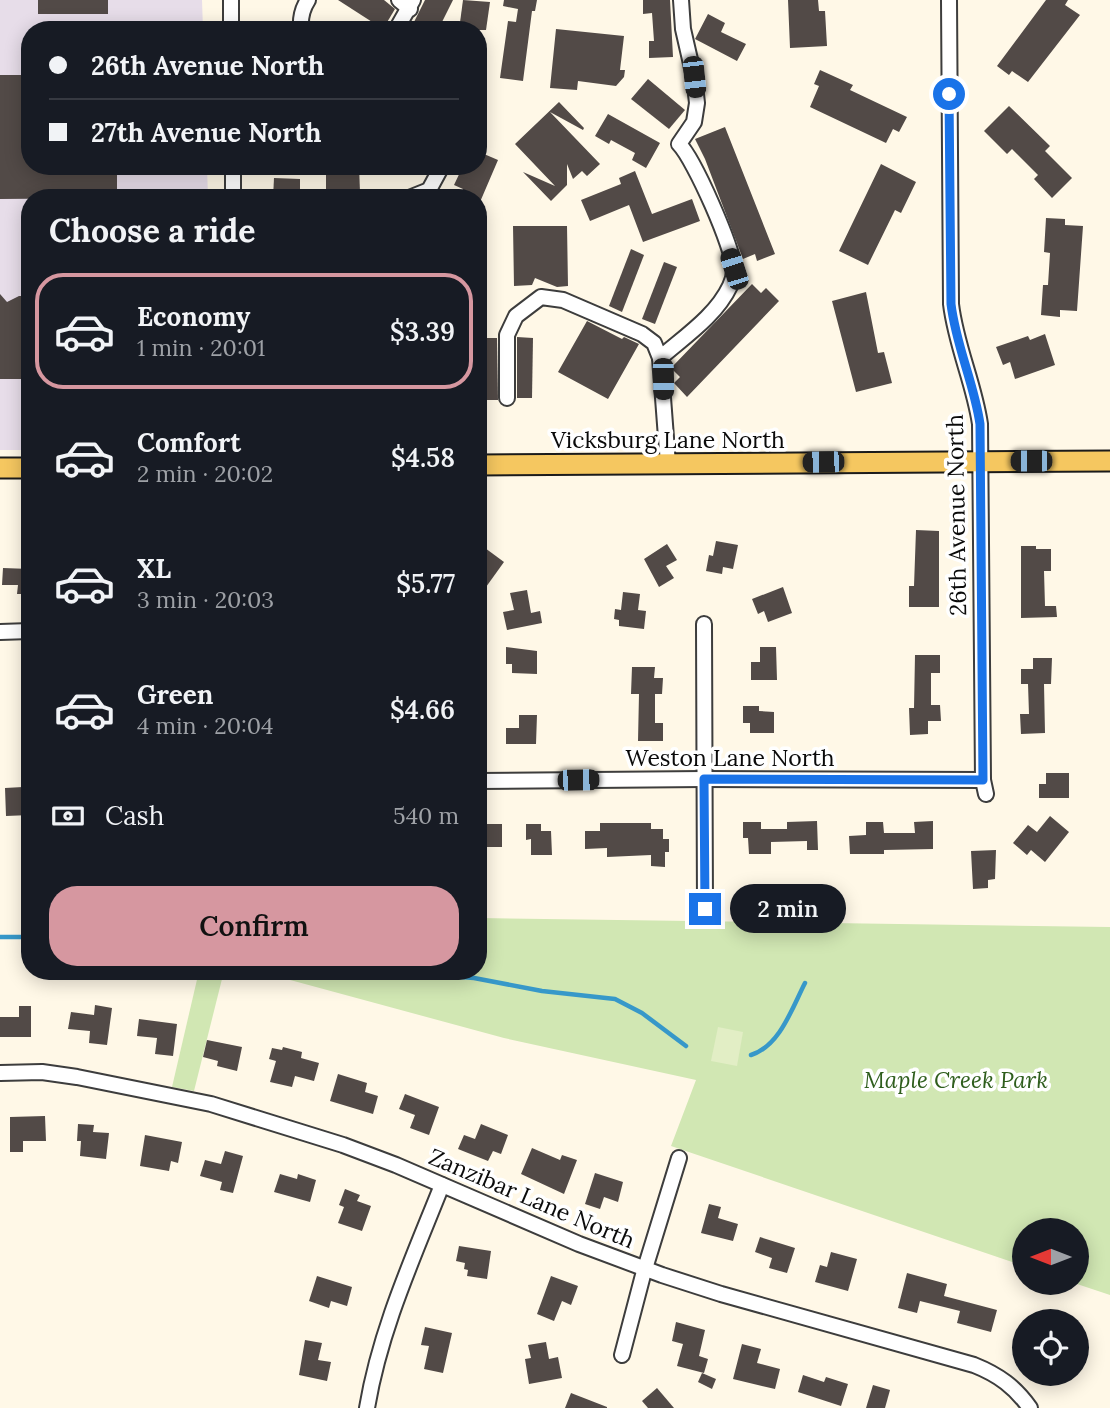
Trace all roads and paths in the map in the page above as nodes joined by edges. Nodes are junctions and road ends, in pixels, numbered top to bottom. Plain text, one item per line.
1 (231, 0) edge
2 (308, 0) edge
3 (681, 0) edge
4 (949, 0) edge
5 (408, 3) edge
6 (231, 21) edge
7 (300, 21) edge
8 (400, 21) edge
9 (660, 358) junction
10 (507, 398) dead end
11 (979, 461) junction
12 (1110, 461) edge
13 (668, 464) junction
14 (487, 465) edge
15 (0, 468) edge
16 (21, 468) edge
17 (704, 624) dead end
18 (21, 631) edge
19 (0, 632) edge
20 (704, 779) junction
21 (487, 781) edge
22 (985, 787) joint
23 (705, 909) dead end
24 (0, 1073) edge
25 (679, 1158) dead end
26 (442, 1185) junction
27 (644, 1269) junction
28 (622, 1355) dead end
29 (367, 1408) edge
30 (1030, 1408) edge

1 - 6 street
2 - 7 street
3 - 9 street
4 - 11 street, 26th Avenue North
5 - 8 street
9 - 10 street
9 - 13 street
11 - 12 main road, Vicksburg Lane North
11 - 13 main road, Vicksburg Lane North
11 - 22 street, 26th Avenue North
13 - 14 main road, Vicksburg Lane North
15 - 16 main road
17 - 20 street
18 - 19 street
20 - 21 street, Weston Lane North
20 - 22 street, Weston Lane North
20 - 23 street
24 - 26 street, Zanzibar Lane North
25 - 27 street
26 - 27 street, Zanzibar Lane North
26 - 29 street
27 - 28 street
27 - 30 street, Zanzibar Lane North

